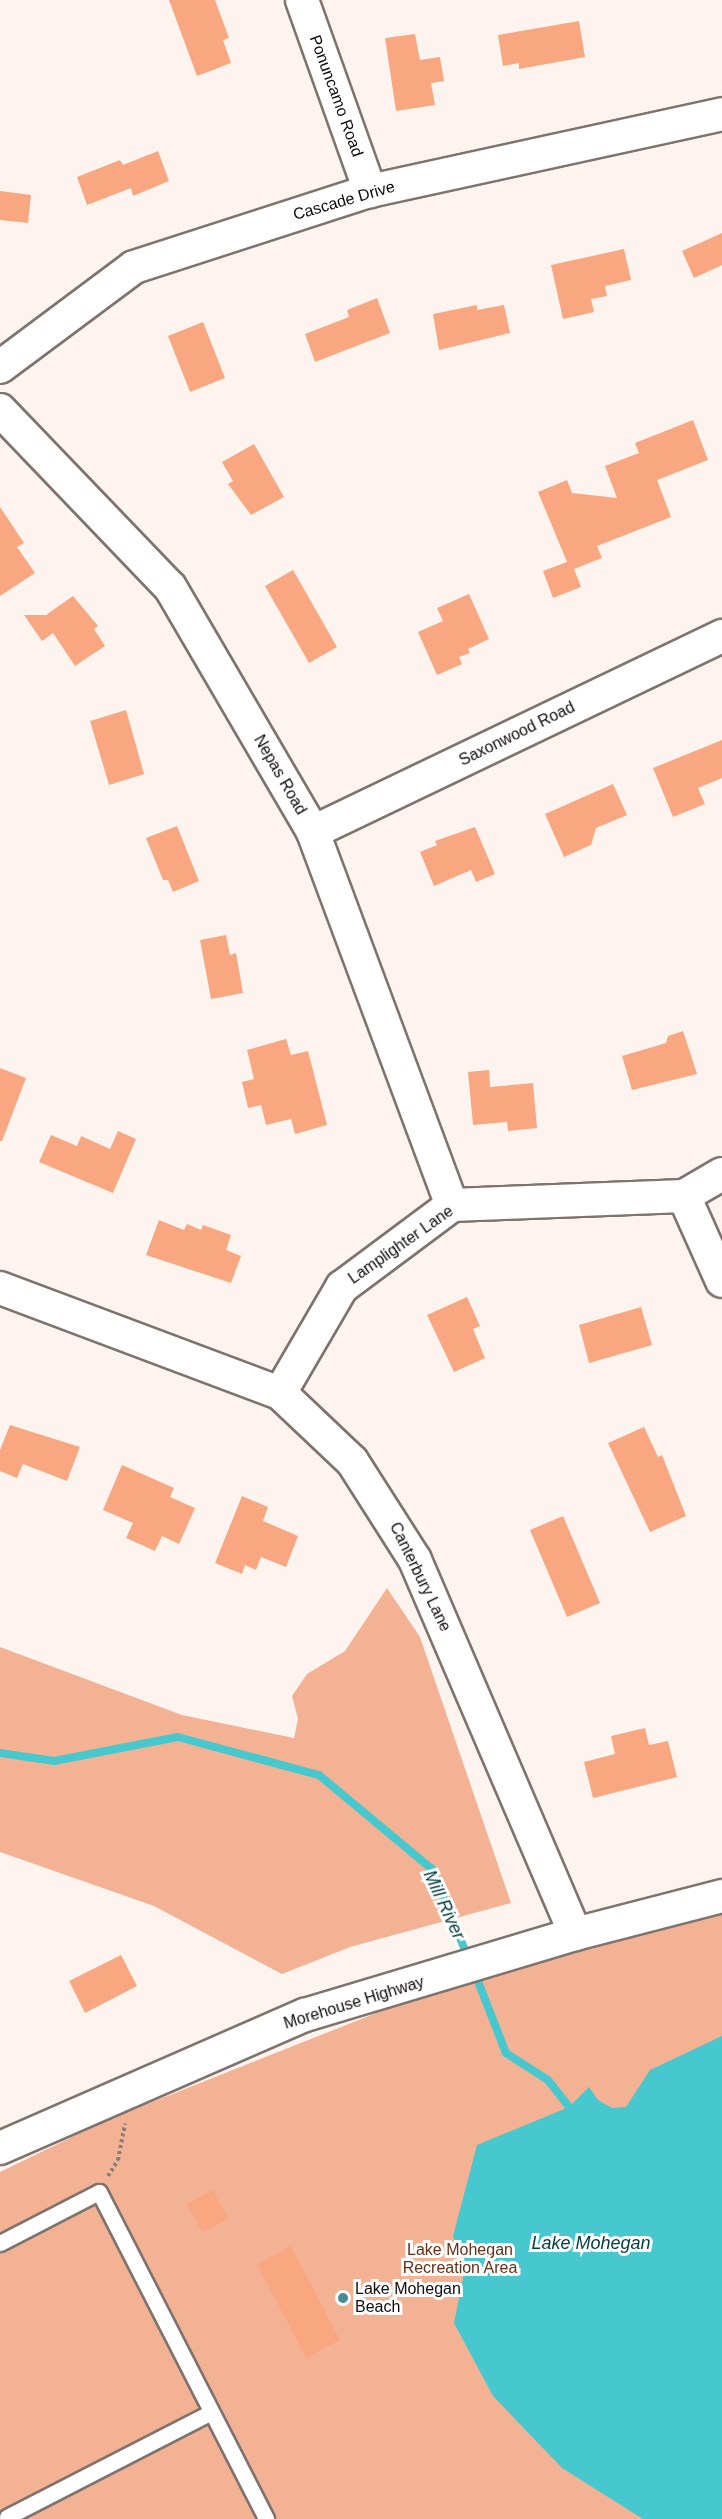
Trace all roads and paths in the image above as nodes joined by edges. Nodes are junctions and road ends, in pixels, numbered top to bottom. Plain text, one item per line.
1 (302, 0) edge
2 (722, 114) edge
3 (370, 191) junction
4 (0, 367) edge
5 (0, 410) edge
6 (722, 636) edge
7 (313, 831) junction
8 (722, 1174) edge
9 (684, 1196) junction
10 (452, 1205) junction
11 (722, 1281) edge
12 (0, 1288) edge
13 (280, 1394) junction
14 (722, 1896) edge
15 (574, 1934) junction
16 (0, 2148) edge
17 (0, 2243) edge
18 (212, 2412) junction
19 (5, 2513) edge
20 (266, 2519) edge

1 - 3 street, Ponuncamo Road
2 - 3 street, Cascade Drive
3 - 4 street, Cascade Drive
5 - 7 street, Nepas Road
6 - 7 street, Saxonwood Road
7 - 10 street, Nepas Road
8 - 9 street, Lamplighter Lane
9 - 10 street, Lamplighter Lane
9 - 11 street
10 - 13 street, Lamplighter Lane
12 - 13 street, Canterbury Lane
13 - 15 street, Canterbury Lane
14 - 15 street, Morehouse Highway
15 - 16 street, Morehouse Highway
17 - 18 lane
18 - 19 lane
18 - 20 lane

